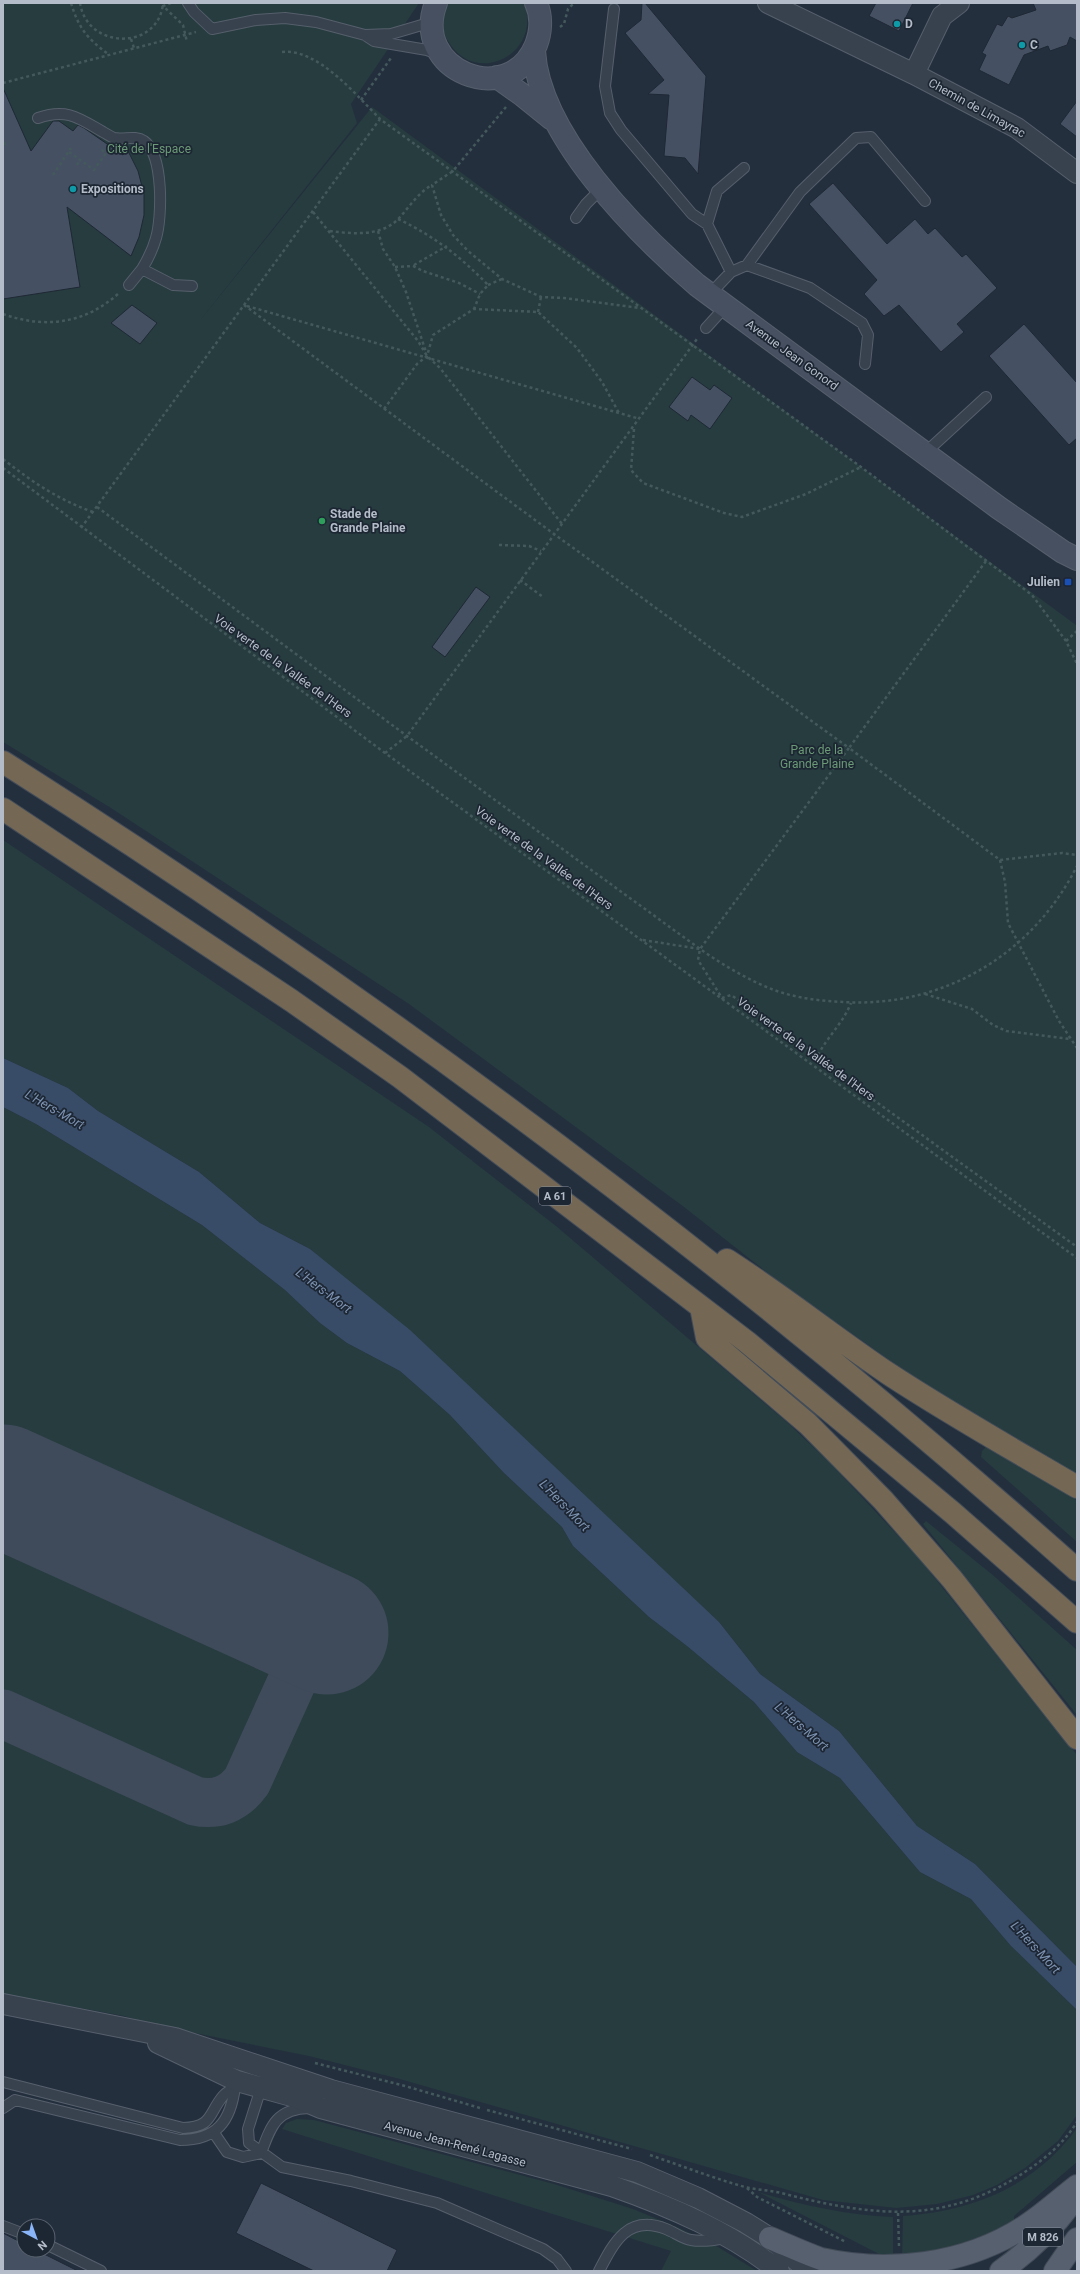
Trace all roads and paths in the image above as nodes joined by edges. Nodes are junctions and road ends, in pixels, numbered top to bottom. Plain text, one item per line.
1 (71, 3) edge
2 (80, 3) edge
3 (171, 3) edge
4 (188, 3) edge
5 (536, 3) edge
6 (768, 3) edge
7 (959, 3) edge
8 (163, 5) edge
9 (614, 9) dead end
10 (434, 13) edge
11 (212, 29) junction
12 (185, 35) junction
13 (365, 35) junction
14 (131, 39) junction
15 (187, 42) dead end
16 (134, 48) junction
17 (534, 51) junction
18 (282, 52) dead end
19 (394, 54) dead end
20 (109, 55) junction
21 (442, 56) junction
22 (914, 74) junction
23 (497, 78) junction
24 (3, 83) edge
25 (521, 94) junction
26 (361, 100) junction
27 (38, 118) dead end
28 (380, 119) junction
29 (555, 122) junction
30 (9, 143) dead end
31 (3, 144) edge
32 (71, 148) dead end
33 (69, 152) junction
34 (105, 155) dead end
35 (80, 160) junction
36 (77, 166) dead end
37 (744, 168) dead end
38 (453, 171) junction
39 (1077, 173) edge
40 (53, 175) dead end
41 (432, 185) junction
42 (602, 188) junction
43 (926, 201) dead end
44 (313, 212) junction
45 (576, 218) dead end
46 (398, 219) junction
47 (707, 224) junction
48 (330, 231) junction
49 (378, 231) junction
50 (447, 246) junction
51 (747, 265) junction
52 (413, 266) junction
53 (395, 267) junction
54 (142, 269) junction
55 (731, 272) junction
56 (502, 279) junction
57 (129, 285) joint
58 (488, 285) junction
59 (192, 286) dead end
60 (480, 294) junction
61 (541, 297) junction
62 (718, 300) junction
63 (244, 305) junction
64 (640, 308) junction
65 (474, 309) junction
66 (538, 312) junction
67 (3, 314) edge
68 (706, 328) joint
69 (692, 346) junction
70 (427, 356) junction
71 (864, 364) dead end
72 (986, 397) dead end
73 (384, 409) junction
74 (619, 412) junction
75 (640, 419) junction
76 (634, 427) junction
77 (925, 453) junction
78 (3, 459) edge
79 (861, 467) junction
80 (3, 468) edge
81 (97, 507) junction
82 (93, 512) junction
83 (562, 524) junction
84 (81, 528) junction
85 (554, 534) junction
86 (499, 545) dead end
87 (541, 551) junction
88 (1072, 560) edge
89 (986, 561) junction
90 (520, 580) junction
91 (544, 597) dead end
92 (1077, 631) edge
93 (1066, 641) junction
94 (1077, 664) edge
95 (407, 736) junction
96 (849, 748) junction
97 (385, 752) junction
98 (3, 762) edge
99 (3, 809) edge
100 (1077, 855) edge
101 (1000, 860) junction
102 (1077, 866) edge
103 (642, 940) junction
104 (1018, 944) junction
105 (700, 949) junction
106 (925, 994) junction
107 (722, 998) junction
108 (851, 1003) junction
109 (1071, 1039) junction
110 (1077, 1048) edge
111 (818, 1055) junction
112 (623, 1193) junction
113 (1077, 1247) edge
114 (1077, 1258) edge
115 (701, 1307) junction
116 (1077, 1487) edge
117 (1077, 1570) edge
118 (1077, 1622) edge
119 (1077, 1738) edge
120 (3, 2004) edge
121 (126, 2028) junction
122 (244, 2061) junction
123 (309, 2061) dead end
124 (3, 2082) edge
125 (236, 2084) junction
126 (261, 2088) junction
127 (3, 2108) edge
128 (321, 2108) junction
129 (1077, 2122) edge
130 (214, 2133) junction
131 (636, 2150) dead end
132 (261, 2152) junction
133 (644, 2153) dead end
134 (1077, 2186) edge
135 (747, 2187) junction
136 (1077, 2195) edge
137 (898, 2213) junction
138 (3, 2226) edge
139 (16, 2231) edge
140 (730, 2238) junction
141 (770, 2238) junction
142 (1077, 2239) edge
143 (852, 2245) dead end
144 (56, 2249) edge
145 (899, 2254) dead end
146 (101, 2271) edge
147 (566, 2271) edge
148 (599, 2271) edge
149 (779, 2271) edge
150 (809, 2271) edge
151 (1001, 2271) edge
152 (1055, 2271) edge

1 - 20 path
2 - 14 path
3 - 8 path
4 - 11 lane
5 - 17 street
6 - 22 street, Chemin de Limayrac
7 - 22 street, Chemin de Limayrac
8 - 12 path
8 - 14 path
9 - 47 lane
10 - 13 lane
10 - 21 street
11 - 12 path
11 - 13 lane
12 - 15 path
12 - 16 path
13 - 21 lane
14 - 16 path
16 - 20 path
17 - 23 street
17 - 29 street, Avenue Jean Gonord
18 - 26 path
19 - 26 path
20 - 24 path
21 - 23 street
22 - 39 street, Chemin de Limayrac
23 - 25 street, Avenue Jean Gonord
25 - 29 street, Avenue Jean Gonord
25 - 38 path
26 - 28 path
27 - 54 lane
28 - 38 path
28 - 44 path
29 - 42 street, Avenue Jean Gonord
30 - 31 path
32 - 33 path
33 - 35 path
33 - 40 path
34 - 35 path
35 - 36 path
37 - 47 lane
38 - 41 path
38 - 64 path
41 - 46 path
41 - 56 path
42 - 45 lane
42 - 62 street, Avenue Jean Gonord
43 - 51 lane
44 - 48 path
44 - 63 path
46 - 49 path
46 - 50 path
47 - 55 lane
48 - 49 path
48 - 70 path
49 - 53 path
50 - 52 path
50 - 58 path
51 - 55 lane
51 - 71 lane
52 - 53 path
52 - 60 path
53 - 70 path
54 - 57 lane
54 - 59 lane
55 - 62 lane
56 - 58 path
56 - 61 path
57 - 67 path
58 - 60 path
60 - 65 path
61 - 64 path
61 - 66 path
62 - 68 lane
62 - 77 street, Avenue Jean Gonord
63 - 70 path
63 - 73 path
63 - 81 path
64 - 69 path
65 - 66 path
65 - 70 path
66 - 74 path
68 - 69 path
69 - 75 path
69 - 79 path
70 - 73 path
70 - 74 path
70 - 83 path
72 - 77 lane
73 - 85 path
74 - 75 path
75 - 76 path
76 - 79 path
76 - 83 path
77 - 88 street, Avenue Jean Gonord
78 - 82 path
79 - 89 path
80 - 84 path, Voie verte de la Vallée de l'Hers
81 - 82 path
81 - 95 path
82 - 84 path
83 - 85 path
84 - 97 path, Voie verte de la Vallée de l'Hers
85 - 87 path
85 - 96 path
86 - 87 path
87 - 90 path
89 - 93 path
89 - 96 path
90 - 91 path
90 - 95 path
92 - 93 path
93 - 94 path
95 - 97 path
95 - 105 path
96 - 101 path
96 - 105 path
97 - 103 path, Voie verte de la Vallée de l'Hers
98 - 112 highway
99 - 115 highway, A 61
100 - 101 path
101 - 104 path
102 - 104 path
103 - 105 path
103 - 107 path, Voie verte de la Vallée de l'Hers
104 - 106 path
104 - 109 path
105 - 107 path
105 - 108 path
106 - 108 path
106 - 109 path
107 - 111 path
107 - 114 path, Voie verte de la Vallée de l'Hers
108 - 111 path
109 - 110 path
111 - 113 path
112 - 116 highway
112 - 117 highway
115 - 118 highway, A 61
115 - 119 highway
120 - 121 street, Avenue Jean-René Lagasse
121 - 122 street, Avenue Jean-René Lagasse
121 - 125 street, Avenue Jean-René Lagasse
122 - 125 street
122 - 141 street, Avenue Jean-René Lagasse
123 - 131 path
124 - 125 lane
125 - 126 street, Avenue Jean-René Lagasse
125 - 130 lane
126 - 128 street, Avenue Jean-René Lagasse
126 - 132 lane
127 - 130 lane
128 - 132 lane
128 - 140 street, Avenue Jean-René Lagasse
129 - 137 path
130 - 132 lane
132 - 147 lane
133 - 135 path
134 - 141 main road
135 - 137 path
135 - 143 path
136 - 151 main road, M 826
137 - 145 path
138 - 139 lane
140 - 148 lane
140 - 149 street, Avenue Jean-René Lagasse
141 - 150 street, Avenue Jean-René Lagasse
142 - 152 main road, M 826
144 - 146 lane

